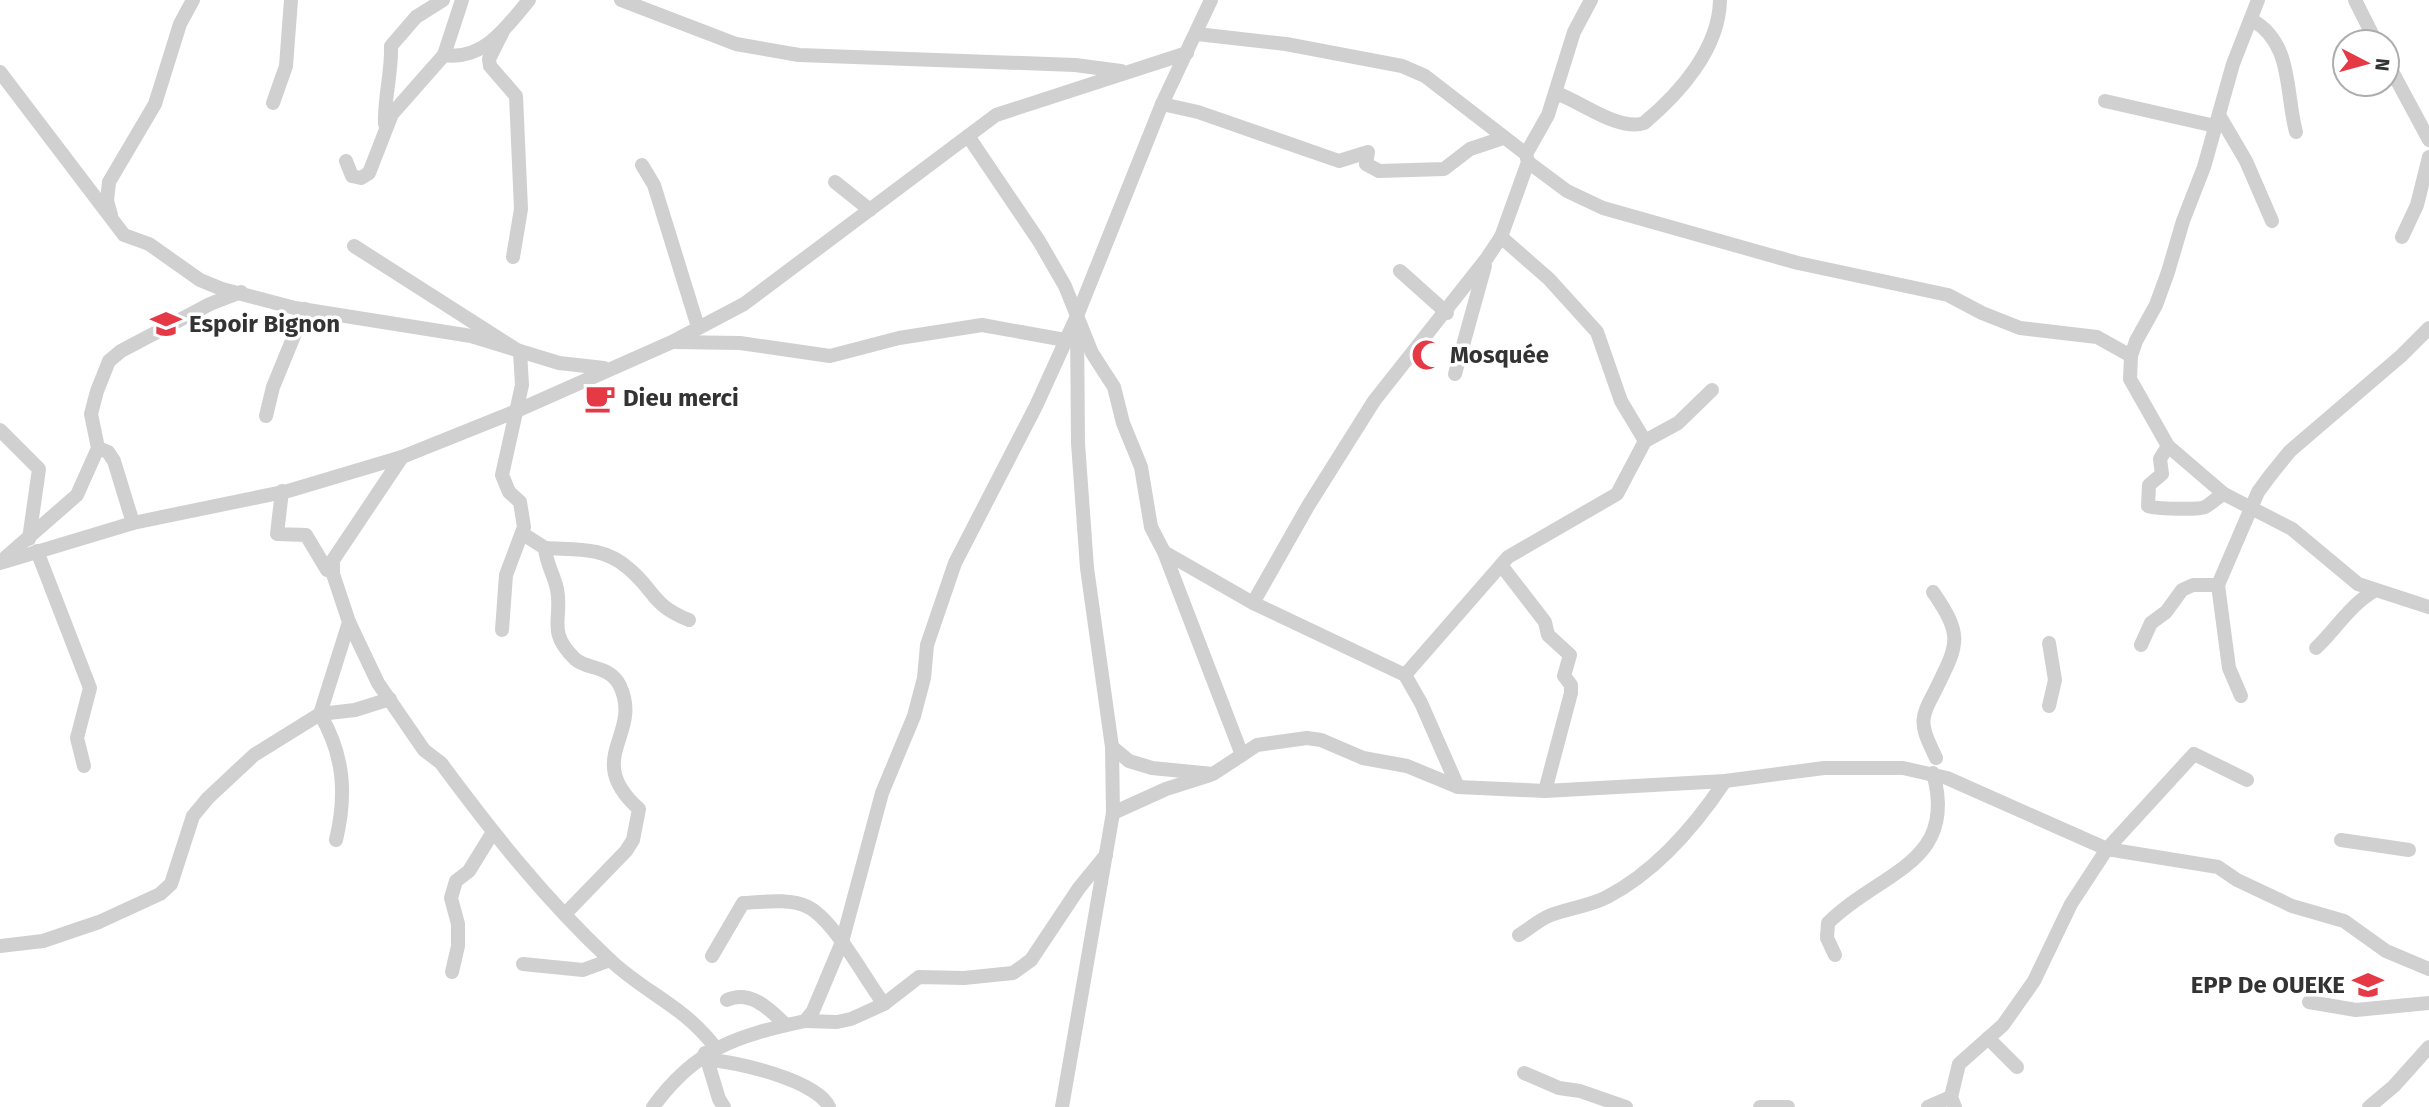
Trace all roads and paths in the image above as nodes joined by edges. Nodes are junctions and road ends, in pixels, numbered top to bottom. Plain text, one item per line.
1 (193, 0) edge
2 (291, 0) edge
3 (443, 0) edge
4 (462, 0) edge
5 (529, 0) edge
6 (621, 0) edge
7 (660, 0) edge
8 (1211, 0) edge
9 (1591, 0) edge
10 (1720, 0) edge
11 (2258, 0) edge
12 (2356, 0) edge
13 (665, 18) junction
14 (2252, 20) junction
15 (2369, 28) edge
16 (503, 31) junction
17 (1197, 34) junction
18 (1187, 53) junction
19 (444, 55) junction
20 (1125, 71) junction
21 (0, 72) edge
22 (2401, 88) edge
23 (2105, 101) dead end
24 (273, 103) dead end
25 (1162, 104) junction
26 (1548, 115) junction
27 (2217, 120) junction
28 (385, 128) junction
29 (2296, 132) dead end
30 (968, 136) junction
31 (1503, 138) junction
32 (2429, 140) edge
33 (2429, 157) edge
34 (1527, 158) junction
35 (346, 161) dead end
36 (642, 165) dead end
37 (835, 182) dead end
38 (870, 209) junction
39 (2272, 221) dead end
40 (124, 235) junction
41 (1501, 237) junction
42 (2402, 237) dead end
43 (354, 246) dead end
44 (513, 257) dead end
45 (1488, 258) junction
46 (1400, 271) dead end
47 (242, 292) junction
48 (305, 309) junction
49 (1447, 313) junction
50 (465, 315) junction
51 (1077, 316) junction
52 (698, 327) junction
53 (2429, 328) edge
54 (471, 336) junction
55 (1065, 340) junction
56 (672, 342) junction
57 (520, 352) junction
58 (2131, 356) junction
59 (607, 368) junction
60 (1455, 374) dead end
61 (1712, 390) dead end
62 (514, 412) junction
63 (266, 416) dead end
64 (0, 430) edge
65 (1645, 441) junction
66 (2168, 446) junction
67 (99, 448) junction
68 (402, 457) junction
69 (282, 491) junction
70 (2224, 494) junction
71 (2253, 507) junction
72 (133, 523) junction
73 (523, 534) junction
74 (33, 545) junction
75 (545, 548) junction
76 (1164, 551) junction
77 (0, 562) edge
78 (1501, 565) junction
79 (327, 570) dead end
80 (2218, 585) junction
81 (2374, 591) junction
82 (1933, 592) dead end
83 (1253, 603) junction
84 (2429, 607) edge
85 (690, 620) dead end
86 (349, 622) junction
87 (502, 630) dead end
88 (2049, 643) dead end
89 (2141, 645) dead end
90 (2316, 648) dead end
91 (1405, 675) junction
92 (2241, 696) dead end
93 (390, 699) junction
94 (2049, 706) dead end
95 (320, 714) junction
96 (1112, 747) junction
97 (1242, 755) junction
98 (1936, 758) dead end
99 (84, 766) dead end
100 (1933, 773) junction
101 (1213, 774) junction
102 (2247, 780) dead end
103 (1726, 781) junction
104 (1458, 787) junction
105 (1545, 791) junction
106 (1113, 813) junction
107 (493, 832) junction
108 (336, 840) dead end
109 (2341, 840) dead end
110 (2107, 849) junction
111 (2409, 850) dead end
112 (1109, 851) junction
113 (565, 914) junction
114 (1519, 935) dead end
115 (842, 942) junction
116 (0, 946) edge
117 (1835, 955) dead end
118 (712, 956) dead end
119 (610, 960) junction
120 (523, 964) dead end
121 (2429, 968) edge
122 (452, 972) dead end
123 (727, 1000) dead end
124 (2309, 1003) dead end
125 (2429, 1003) edge
126 (884, 1004) junction
127 (805, 1021) junction
128 (786, 1025) junction
129 (1988, 1038) junction
130 (2429, 1047) edge
131 (709, 1053) junction
132 (2017, 1067) dead end
133 (1524, 1073) dead end
134 (1953, 1102) edge
135 (653, 1107) edge
136 (725, 1107) edge
137 (829, 1107) edge
138 (1062, 1107) edge
139 (1626, 1107) edge
140 (1760, 1107) edge
141 (1788, 1107) edge
142 (1928, 1107) edge
143 (2369, 1107) edge

1 - 40 street
2 - 24 street
3 - 28 street
4 - 19 street
5 - 16 street
6 - 13 street
7 - 13 street
8 - 17 street
9 - 26 street
10 - 26 street
11 - 14 street
12 - 15 street
13 - 20 street
14 - 27 street
14 - 29 street
16 - 19 street
16 - 44 street
17 - 18 street
17 - 31 street
18 - 20 street
18 - 25 street
19 - 28 street
20 - 30 street
21 - 40 street
22 - 32 street
23 - 27 street
25 - 31 street
25 - 51 street
26 - 34 street
27 - 39 street
27 - 58 street
28 - 35 street
30 - 38 street
30 - 51 street
31 - 34 street
33 - 42 street
34 - 41 street
34 - 58 street
36 - 52 street
37 - 38 street
38 - 52 street
40 - 47 street
41 - 45 street
41 - 65 street
43 - 50 street
45 - 49 street
45 - 60 street
46 - 49 street
47 - 48 street
47 - 67 street
48 - 54 street
48 - 63 street
49 - 83 street
50 - 54 street
50 - 57 street
51 - 55 street
51 - 76 street
51 - 96 street
52 - 56 street
53 - 71 street
54 - 57 street
55 - 56 street
55 - 115 street
56 - 59 street
57 - 59 street
57 - 62 street
58 - 66 street
59 - 62 street
61 - 65 street
62 - 68 street
62 - 73 street
64 - 74 street
65 - 78 street
66 - 70 street
66 - 70 street
67 - 72 street
67 - 74 street
68 - 69 street
68 - 86 street
69 - 72 street
69 - 79 street
70 - 71 street
71 - 80 street
71 - 81 street
72 - 74 street
73 - 75 street
73 - 87 street
74 - 77 street
74 - 99 street
75 - 85 street
75 - 113 street
76 - 83 street
76 - 97 street
78 - 91 street
78 - 105 street
80 - 89 street
80 - 92 street
81 - 84 street
81 - 90 street
82 - 98 street
83 - 91 street
86 - 93 street
86 - 95 street
88 - 94 street
91 - 104 street
93 - 95 street
93 - 107 street
95 - 108 street
95 - 116 street
96 - 101 street
96 - 106 street
97 - 101 street
97 - 104 street
100 - 103 street
100 - 110 street
100 - 117 street
101 - 106 street
102 - 110 street
103 - 105 street
103 - 114 street
104 - 105 street
106 - 112 street
107 - 113 street
107 - 122 street
109 - 111 street
110 - 121 street
110 - 129 street
112 - 126 street
112 - 138 street
113 - 119 street
115 - 118 street
115 - 126 street
115 - 127 street
119 - 120 street
119 - 131 street
123 - 128 street
124 - 125 street
126 - 127 street
127 - 128 street
128 - 131 street
129 - 132 street
129 - 134 street
130 - 143 street
131 - 135 street
131 - 136 street
131 - 137 street
133 - 139 street
134 - 142 street
140 - 141 street

